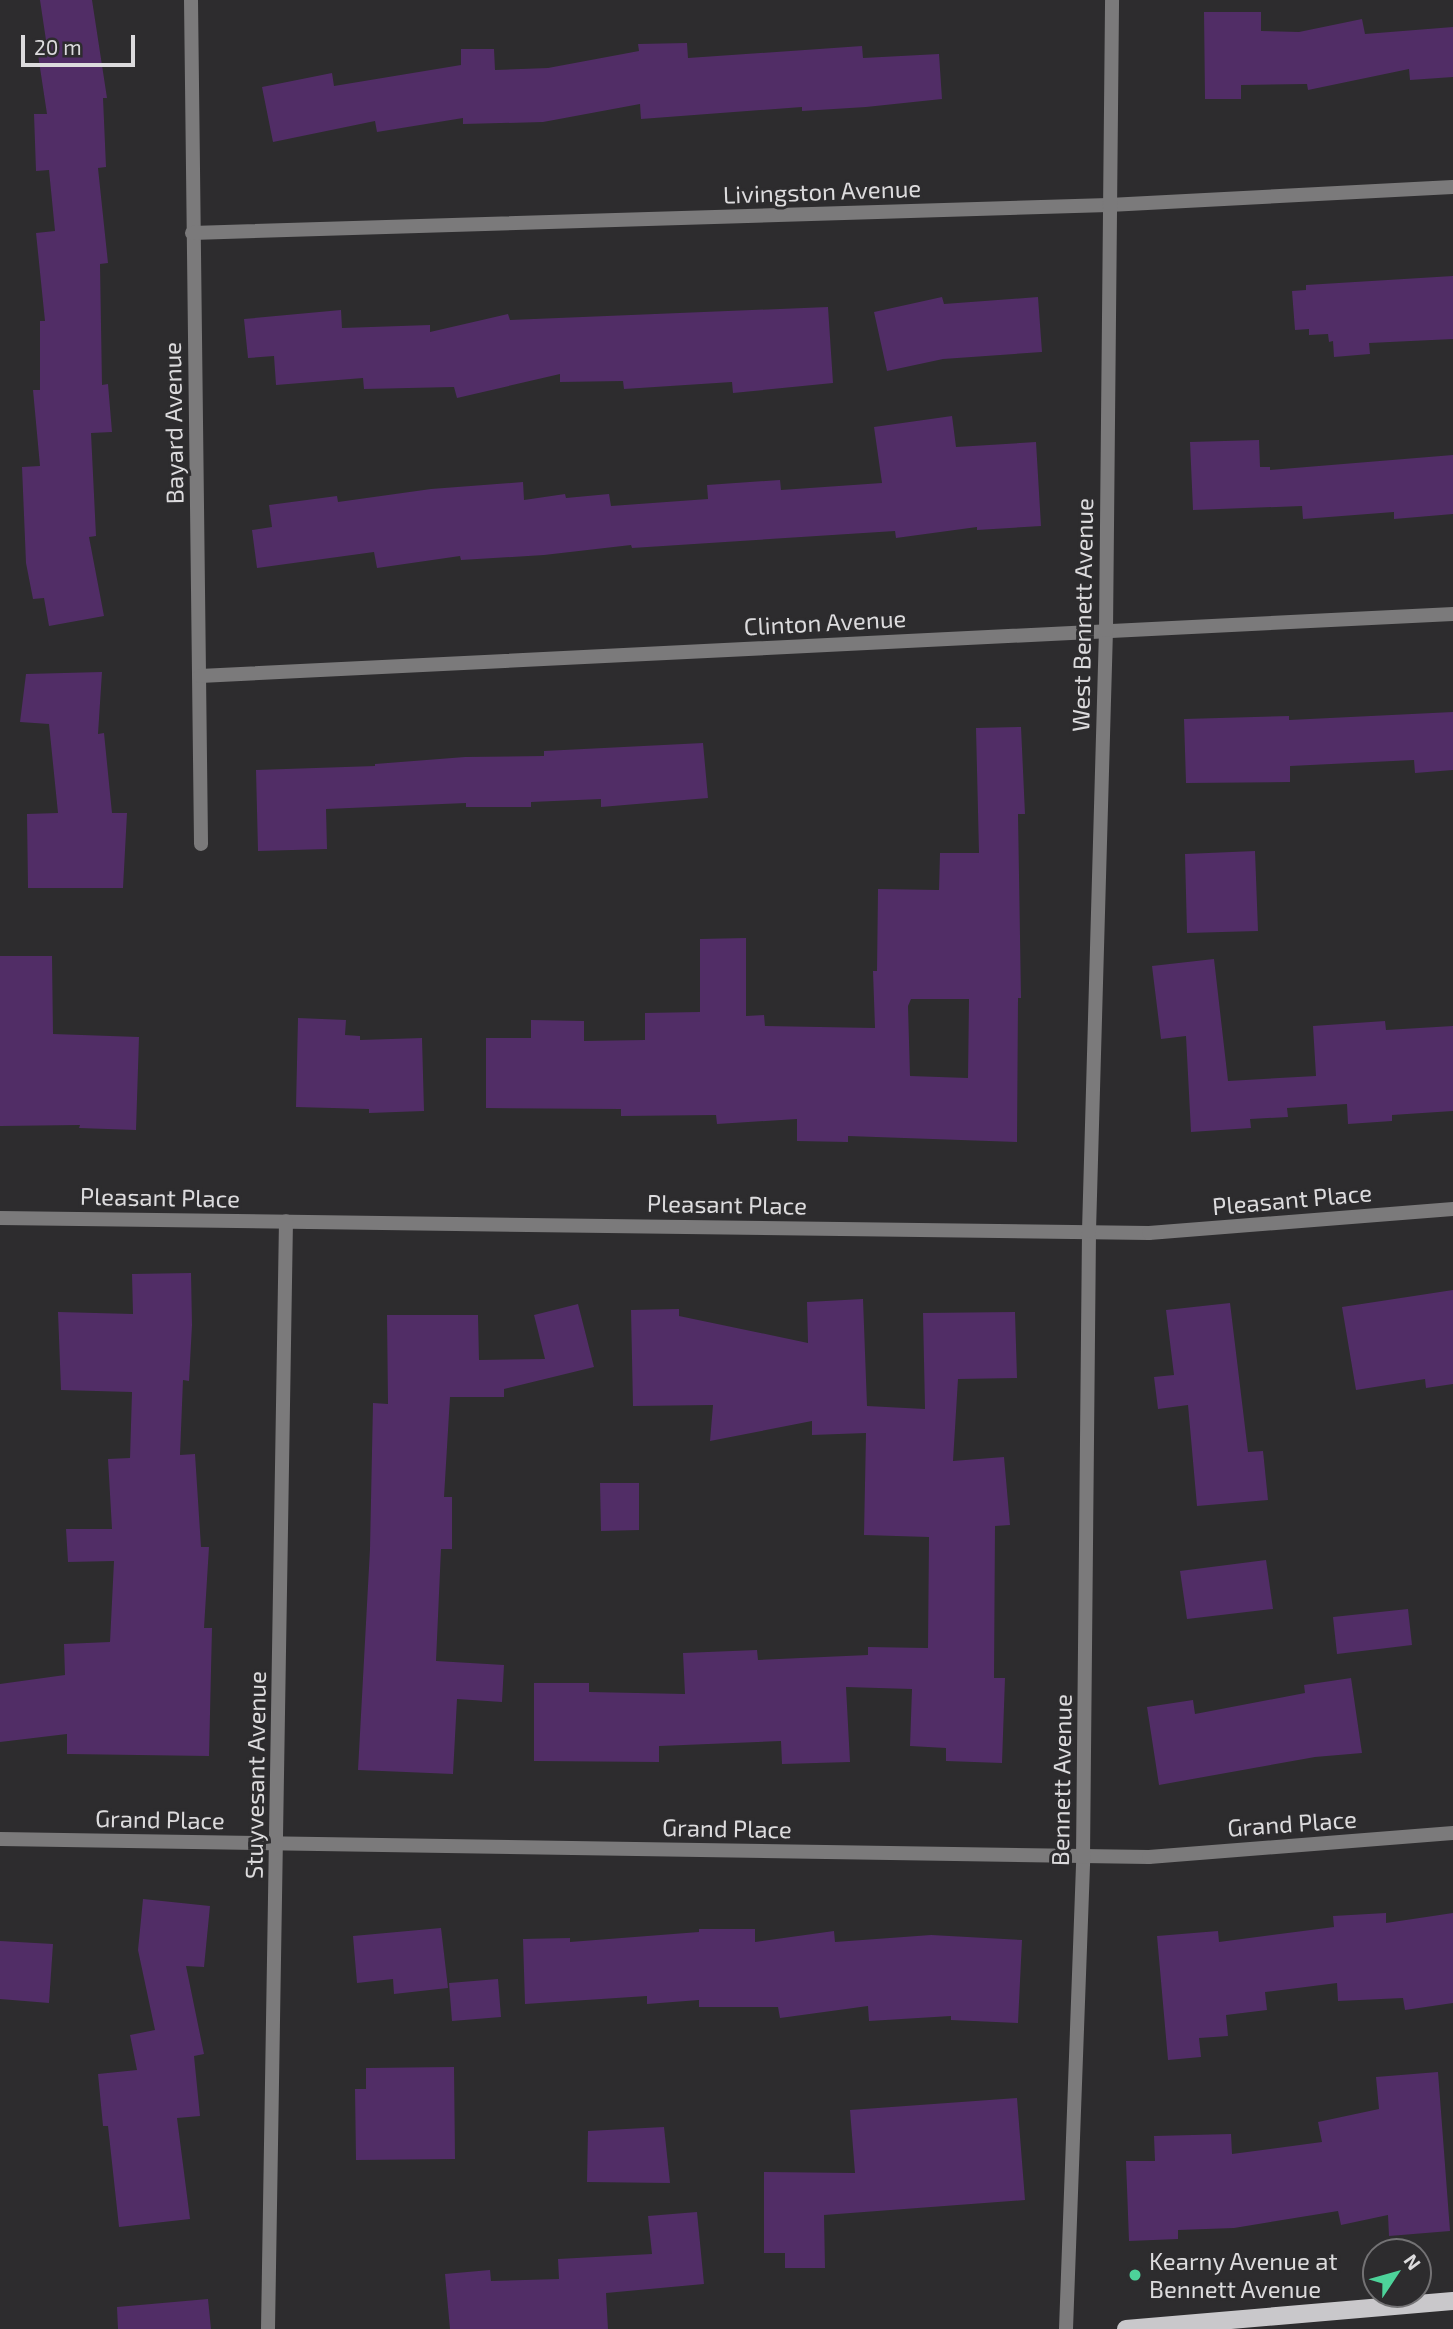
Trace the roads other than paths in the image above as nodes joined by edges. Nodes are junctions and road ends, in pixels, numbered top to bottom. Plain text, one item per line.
1 (191, 0) edge
2 (1112, 0) edge
3 (1453, 187) edge
4 (1109, 205) junction
5 (192, 233) junction
6 (1453, 614) edge
7 (1106, 631) junction
8 (200, 676) junction
9 (201, 845) dead end
10 (1453, 1209) edge
11 (0, 1218) edge
12 (286, 1222) junction
13 (1089, 1231) junction
14 (1453, 1833) edge
15 (0, 1839) edge
16 (276, 1843) junction
17 (1083, 1857) junction
18 (1453, 2301) edge
19 (268, 2329) edge
20 (1066, 2329) edge
21 (1126, 2329) edge

1 - 5 street, Bayard Avenue
2 - 4 street, West Bennett Avenue
3 - 4 street, Livingston Avenue
4 - 5 street, Livingston Avenue
4 - 7 street, West Bennett Avenue
5 - 8 street, Bayard Avenue
6 - 7 street, Clinton Avenue
7 - 8 street, Clinton Avenue
7 - 13 street, West Bennett Avenue
8 - 9 street, Bayard Avenue
10 - 13 street, Pleasant Place
11 - 12 street, Pleasant Place
12 - 13 street, Pleasant Place
12 - 16 street, Stuyvesant Avenue
13 - 17 street, Bennett Avenue
14 - 17 street, Grand Place
15 - 16 street, Grand Place
16 - 17 street, Grand Place
16 - 19 street, Stuyvesant Avenue
17 - 20 street, Bennett Avenue
18 - 21 main road

